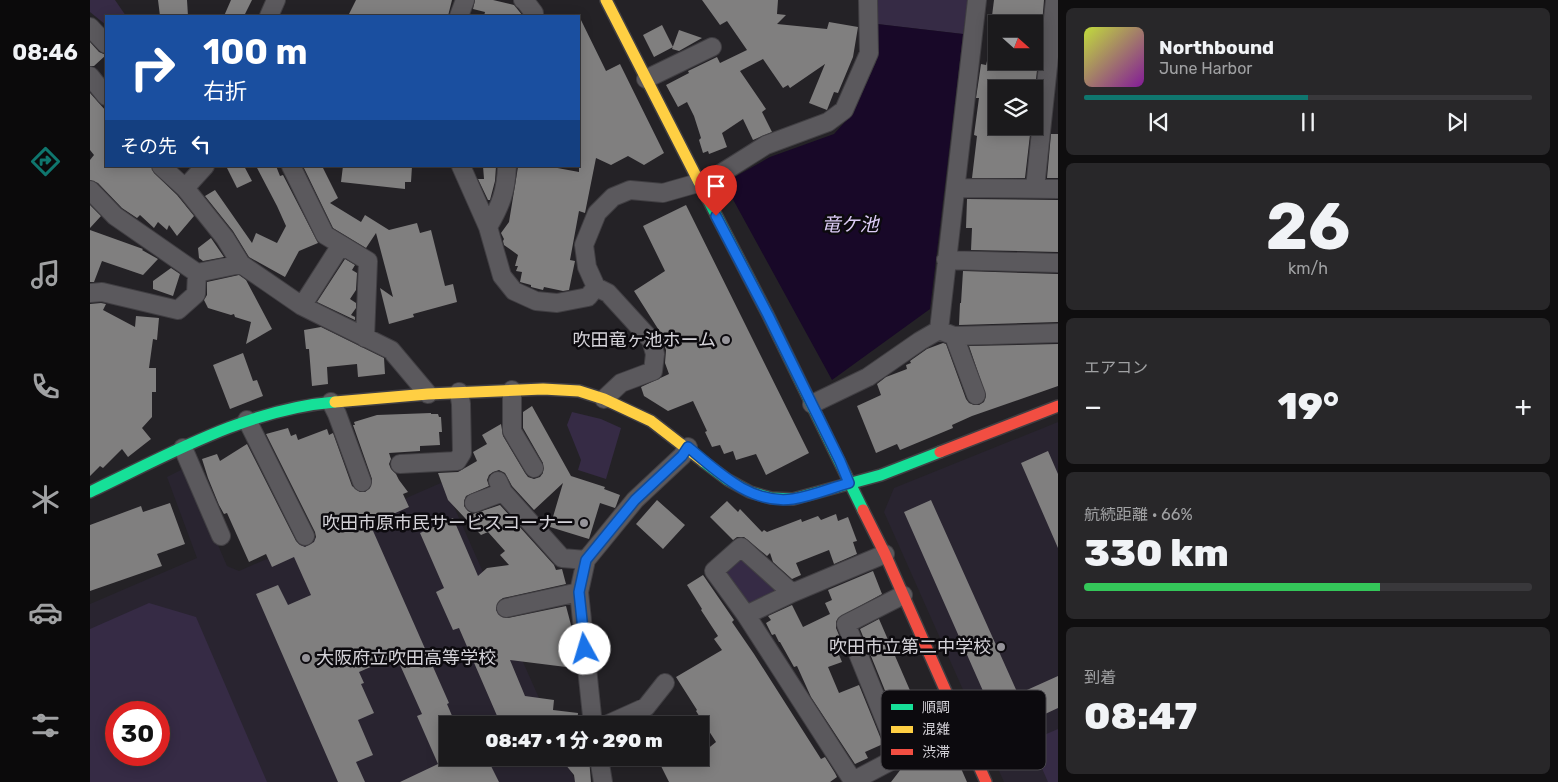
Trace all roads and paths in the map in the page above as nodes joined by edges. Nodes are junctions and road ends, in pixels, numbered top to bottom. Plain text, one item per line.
1 (276, 0) edge
2 (465, 0) edge
3 (523, 0) edge
4 (606, 0) edge
5 (868, 0) edge
6 (976, 0) edge
7 (1055, 0) edge
8 (269, 15) edge
9 (460, 15) edge
10 (534, 15) edge
11 (90, 27) edge
12 (105, 43) edge
13 (712, 47) dead end
14 (90, 76) edge
15 (646, 79) junction
16 (105, 95) edge
17 (162, 167) edge
18 (204, 167) edge
19 (291, 167) edge
20 (461, 167) edge
21 (507, 167) edge
22 (699, 183) junction
23 (185, 188) junction
24 (956, 188) junction
25 (1036, 188) junction
26 (1058, 189) edge
27 (90, 190) edge
28 (488, 227) junction
29 (341, 245) junction
30 (946, 260) junction
31 (1058, 263) edge
32 (241, 264) junction
33 (197, 273) junction
34 (596, 286) junction
35 (90, 293) edge
36 (302, 306) junction
37 (947, 333) junction
38 (1058, 333) edge
39 (365, 338) junction
40 (512, 390) junction
41 (459, 392) junction
42 (428, 394) junction
43 (976, 396) dead end
44 (604, 399) junction
45 (331, 402) junction
46 (812, 404) junction
47 (1058, 406) edge
48 (247, 420) junction
49 (688, 447) junction
50 (183, 448) junction
51 (400, 464) dead end
52 (534, 468) dead end
53 (362, 482) dead end
54 (849, 483) junction
55 (94, 485) edge
56 (474, 503) dead end
57 (221, 536) dead end
58 (306, 536) dead end
59 (885, 554) junction
60 (586, 560) junction
61 (579, 592) junction
62 (792, 593) junction
63 (903, 595) junction
64 (506, 608) dead end
65 (746, 616) junction
66 (665, 683) dead end
67 (946, 690) edge
68 (881, 710) edge
69 (592, 716) edge
70 (626, 716) edge
71 (600, 766) edge
72 (881, 767) edge
73 (981, 770) edge
74 (855, 781) edge
75 (603, 782) edge
76 (986, 782) edge

1 - 8 street
2 - 9 street
3 - 10 street
4 - 15 street
5 - 22 street
6 - 24 street
7 - 25 street
11 - 12 street
13 - 15 street
14 - 16 street
15 - 22 street
17 - 23 street
18 - 23 street
19 - 29 street
20 - 28 street
21 - 28 street
22 - 34 street
22 - 46 street
23 - 32 street
24 - 25 street
24 - 30 street
25 - 26 street
27 - 33 street
28 - 34 street
29 - 36 street
29 - 39 street
30 - 31 street
30 - 37 street
32 - 33 street
32 - 36 street
33 - 35 street
34 - 44 street
36 - 39 street
37 - 38 street
37 - 43 street
37 - 46 street
39 - 42 street
40 - 41 street
40 - 44 street
40 - 52 street
41 - 42 street
41 - 51 street
42 - 45 street
44 - 49 street
45 - 48 street
45 - 53 street
46 - 54 street
47 - 54 street
48 - 50 street
48 - 58 street
49 - 54 street
49 - 60 street
50 - 55 street
50 - 57 street
54 - 59 street
56 - 60 street
59 - 62 street
59 - 63 street
60 - 61 street
61 - 64 street
61 - 69 street
62 - 65 street
62 - 65 street
63 - 67 street
63 - 68 street
65 - 74 street
66 - 70 street
71 - 75 street
72 - 74 street
73 - 76 street

